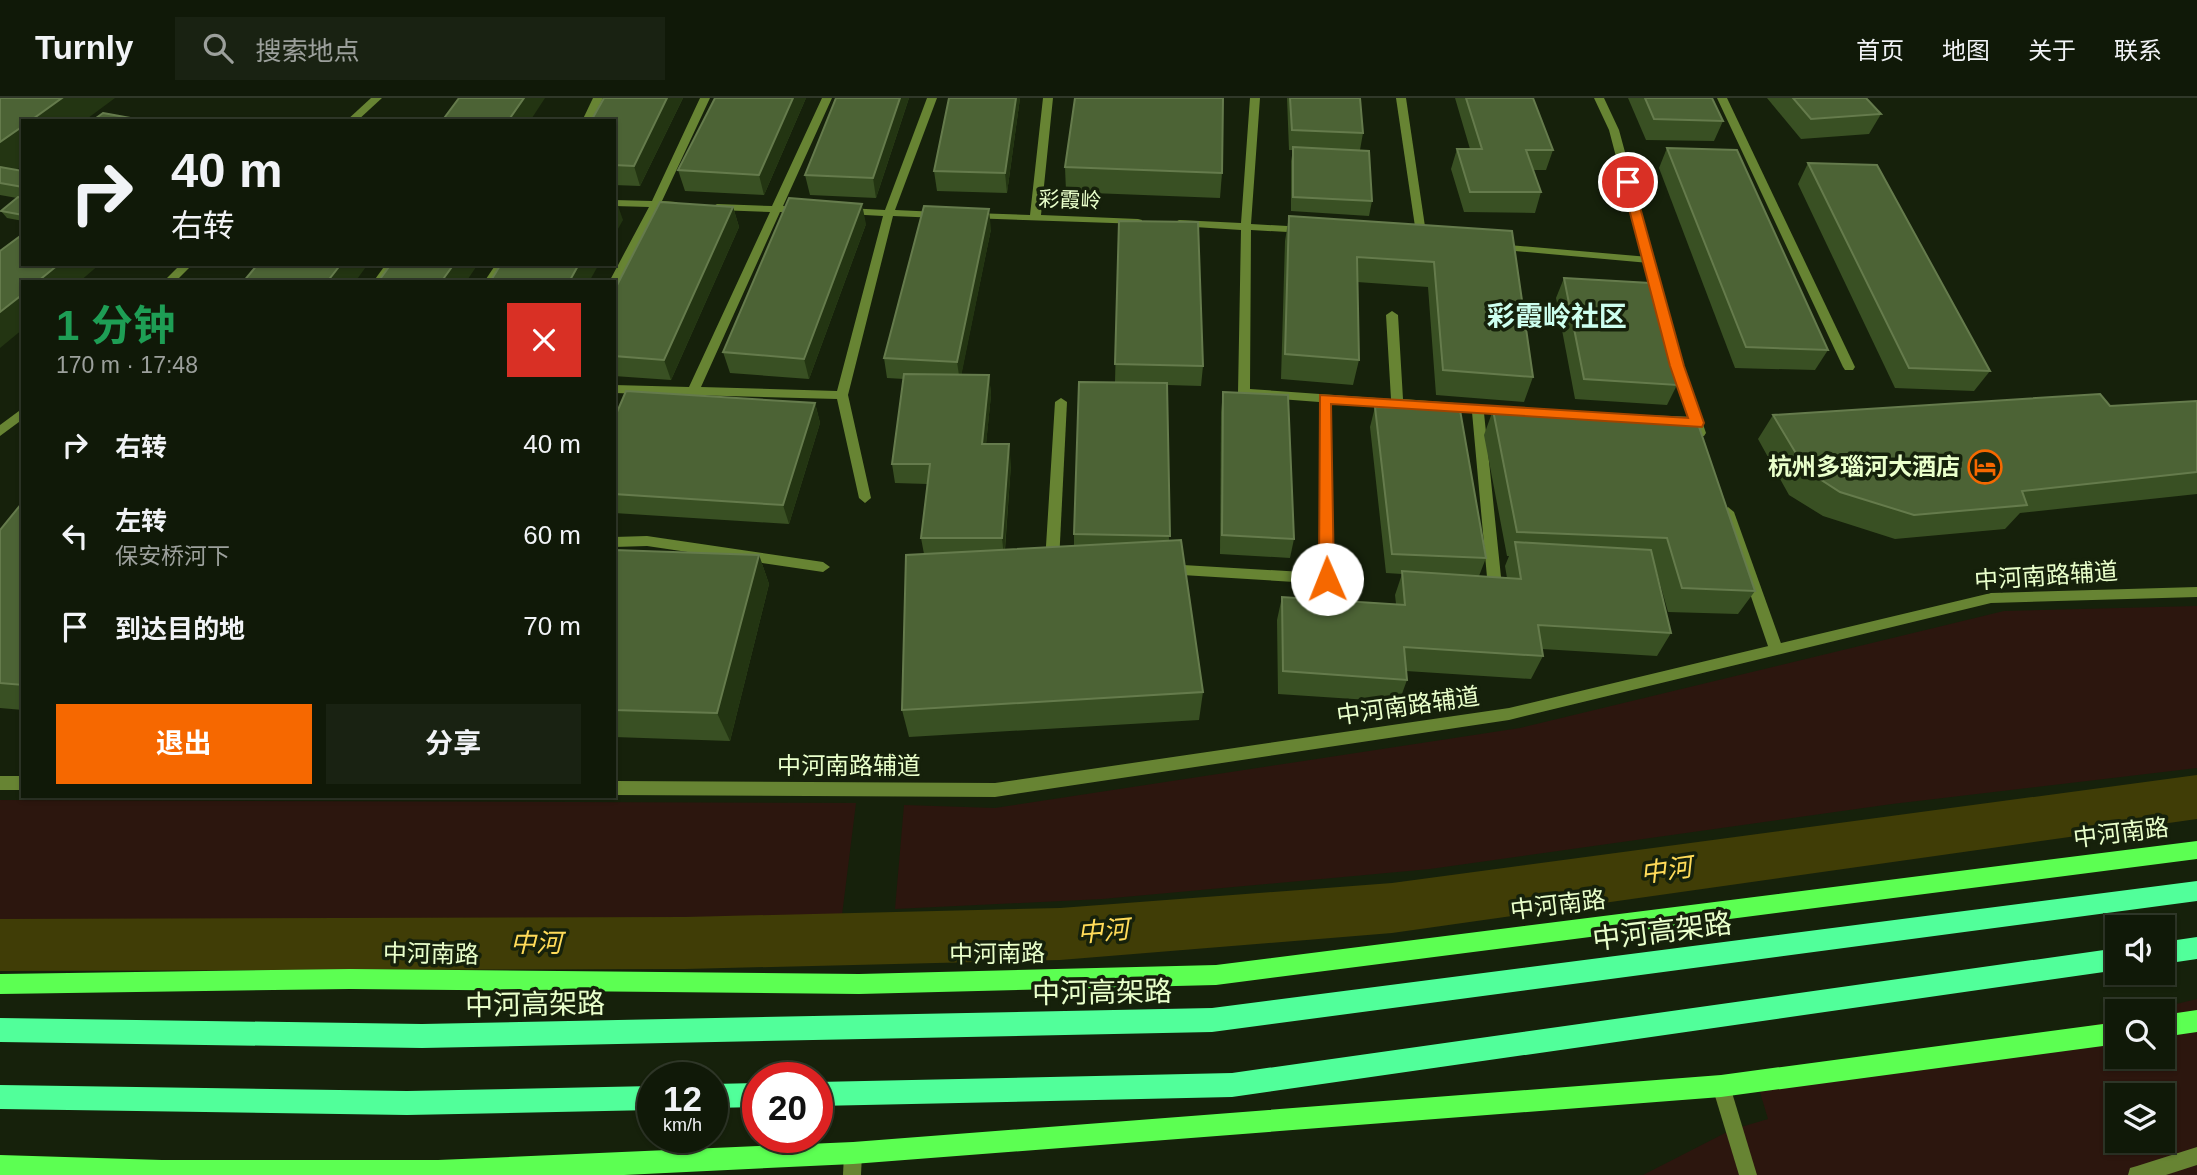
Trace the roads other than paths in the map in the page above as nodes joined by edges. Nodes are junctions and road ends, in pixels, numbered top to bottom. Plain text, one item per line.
1 (377, 98) edge
2 (598, 98) edge
3 (705, 98) edge
4 (827, 98) edge
5 (932, 98) edge
6 (1048, 98) edge
7 (1255, 98) edge
8 (1401, 98) edge
9 (1599, 98) edge
10 (1722, 98) edge
11 (353, 119) edge
12 (588, 119) edge
13 (616, 203) edge
14 (656, 204) junction
15 (685, 206) edge
16 (698, 206) edge
17 (776, 209) junction
18 (814, 210) edge
19 (839, 211) edge
20 (889, 213) junction
21 (1035, 218) junction
22 (1154, 222) edge
23 (1167, 223) edge
24 (1246, 226) junction
25 (1317, 231) edge
26 (1409, 239) edge
27 (1422, 240) junction
28 (1435, 242) edge
29 (1489, 246) edge
30 (1648, 260) junction
31 (186, 266) edge
32 (390, 266) edge
33 (170, 280) edge
34 (380, 280) edge
35 (616, 280) edge
36 (1392, 316) dead end
37 (1849, 367) dead end
38 (616, 389) edge
39 (693, 391) junction
40 (842, 395) junction
41 (1325, 399) junction
42 (1061, 402) dead end
43 (1397, 403) junction
44 (1478, 409) junction
45 (1546, 413) edge
46 (21, 414) edge
47 (1683, 422) edge
48 (1697, 423) junction
49 (0, 432) edge
50 (1706, 449) edge
51 (865, 498) dead end
52 (1723, 499) edge
53 (616, 542) edge
54 (1063, 563) edge
55 (823, 567) dead end
56 (1157, 568) edge
57 (1494, 577) edge
58 (2197, 592) edge
59 (1776, 649) junction
60 (0, 783) edge
61 (21, 783) edge
62 (616, 788) edge
63 (2197, 850) edge
64 (2197, 891) edge
65 (2197, 948) edge
66 (2175, 951) edge
67 (2105, 961) edge
68 (0, 984) edge
69 (2197, 1021) edge
70 (2175, 1024) edge
71 (0, 1030) edge
72 (2105, 1035) edge
73 (1721, 1086) junction
74 (833, 1094) edge
75 (0, 1097) edge
76 (637, 1098) edge
77 (2197, 1156) edge
78 (853, 1164) edge
79 (0, 1167) edge
80 (1748, 1175) edge
81 (2137, 1175) edge

1 - 11 street
2 - 12 street
3 - 14 street
4 - 17 street
5 - 20 street
6 - 21 street
7 - 24 street
8 - 27 street
9 - 30 street
10 - 37 street
13 - 14 street
14 - 15 street
14 - 35 street
16 - 17 street
17 - 18 street
17 - 39 street
19 - 20 street, 彩霞岭
20 - 21 street, 彩霞岭
20 - 40 street
21 - 22 street, 彩霞岭
23 - 24 street
24 - 25 street
24 - 41 street
26 - 27 street
27 - 28 street
29 - 30 street
30 - 48 street
31 - 33 street
32 - 34 street
36 - 43 street
38 - 39 street
39 - 40 street
40 - 51 street
41 - 43 street
41 - 56 street
42 - 54 street
43 - 44 street
44 - 45 street
44 - 57 street
46 - 49 street
47 - 48 street
48 - 50 street
52 - 59 street
53 - 55 street
58 - 59 street, 中河南路辅道
59 - 62 street, 中河南路辅道
60 - 61 street
63 - 68 main road, 中河南路
64 - 71 highway, 中河高架路
65 - 66 highway
67 - 74 highway
69 - 70 main road
72 - 73 main road
73 - 78 main road
73 - 80 street
75 - 76 highway
77 - 81 street
78 - 79 main road

